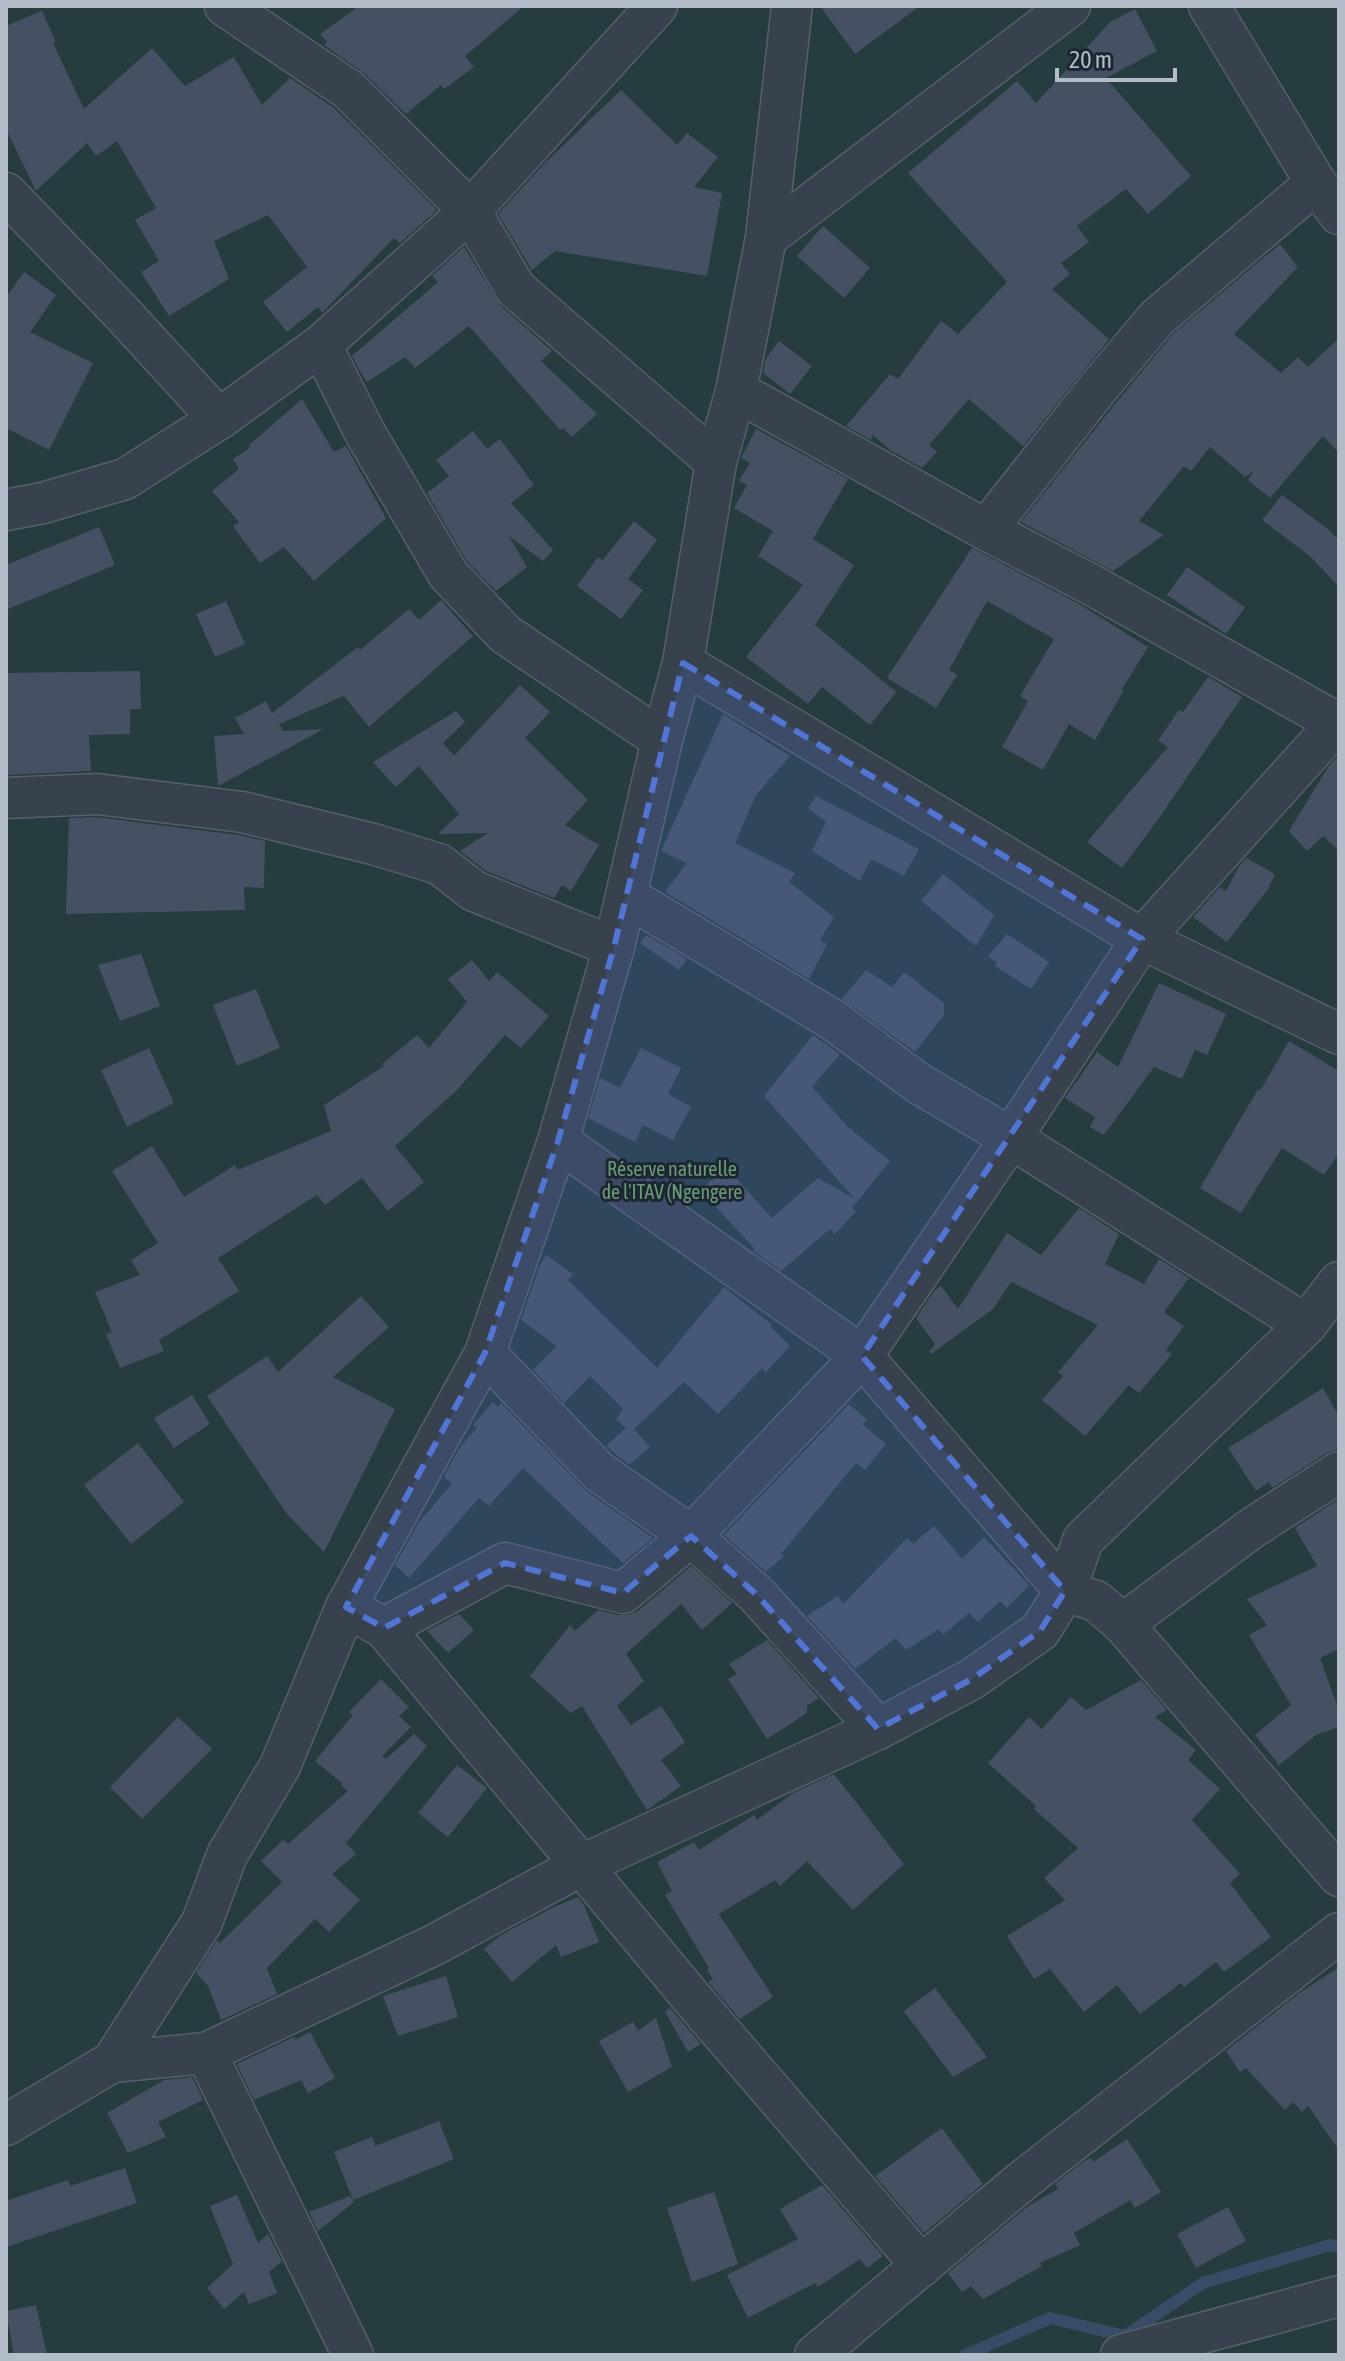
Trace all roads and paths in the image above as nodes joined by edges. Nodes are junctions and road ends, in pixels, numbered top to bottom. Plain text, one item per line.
1 (225, 6) edge
2 (657, 6) edge
3 (792, 6) edge
4 (1070, 6) edge
5 (1209, 6) edge
6 (1316, 183) junction
7 (6, 193) edge
8 (470, 211) junction
9 (1339, 214) edge
10 (766, 238) junction
11 (321, 345) junction
12 (736, 391) junction
13 (219, 419) junction
14 (716, 462) junction
15 (6, 510) edge
16 (986, 530) junction
17 (683, 663) junction
18 (1338, 722) edge
19 (662, 740) junction
20 (6, 798) edge
21 (626, 896) junction
22 (1142, 939) junction
23 (614, 947) junction
24 (1339, 1034) edge
25 (1011, 1138) junction
26 (558, 1141) junction
27 (1339, 1282) edge
28 (1306, 1325) junction
29 (485, 1353) junction
30 (862, 1356) junction
31 (1339, 1472) edge
32 (691, 1536) junction
33 (1065, 1591) junction
34 (346, 1607) junction
35 (1123, 1624) junction
36 (384, 1628) junction
37 (878, 1729) junction
38 (582, 1865) junction
39 (1339, 1876) edge
40 (1339, 1933) edge
41 (206, 2053) junction
42 (112, 2062) junction
43 (6, 2125) edge
44 (922, 2266) junction
45 (1339, 2296) edge
46 (353, 2355) edge
47 (815, 2355) edge
48 (1121, 2355) edge

1 - 8 street
2 - 8 street
3 - 10 street
4 - 10 street
5 - 6 street
6 - 9 street
6 - 16 street
7 - 13 street
8 - 11 street
8 - 14 street
10 - 12 street
11 - 13 street
11 - 19 street
12 - 14 street
12 - 16 street
13 - 15 street
14 - 17 street
16 - 18 street
17 - 19 street
17 - 22 street
18 - 22 street
19 - 21 street
20 - 23 street
21 - 23 street
21 - 25 street
22 - 24 street
22 - 25 street
23 - 26 street
25 - 28 street
25 - 30 street
26 - 29 street
26 - 30 street
27 - 28 street
28 - 33 street
29 - 32 street
29 - 34 street
30 - 32 street
30 - 33 street
31 - 35 street
32 - 36 street
32 - 37 street
33 - 35 street
33 - 37 street
34 - 36 street
34 - 42 street
35 - 39 street
36 - 38 street
37 - 38 street
38 - 41 street
38 - 44 street
40 - 44 street
41 - 42 street
41 - 46 street
42 - 43 street
44 - 47 street
45 - 48 street

